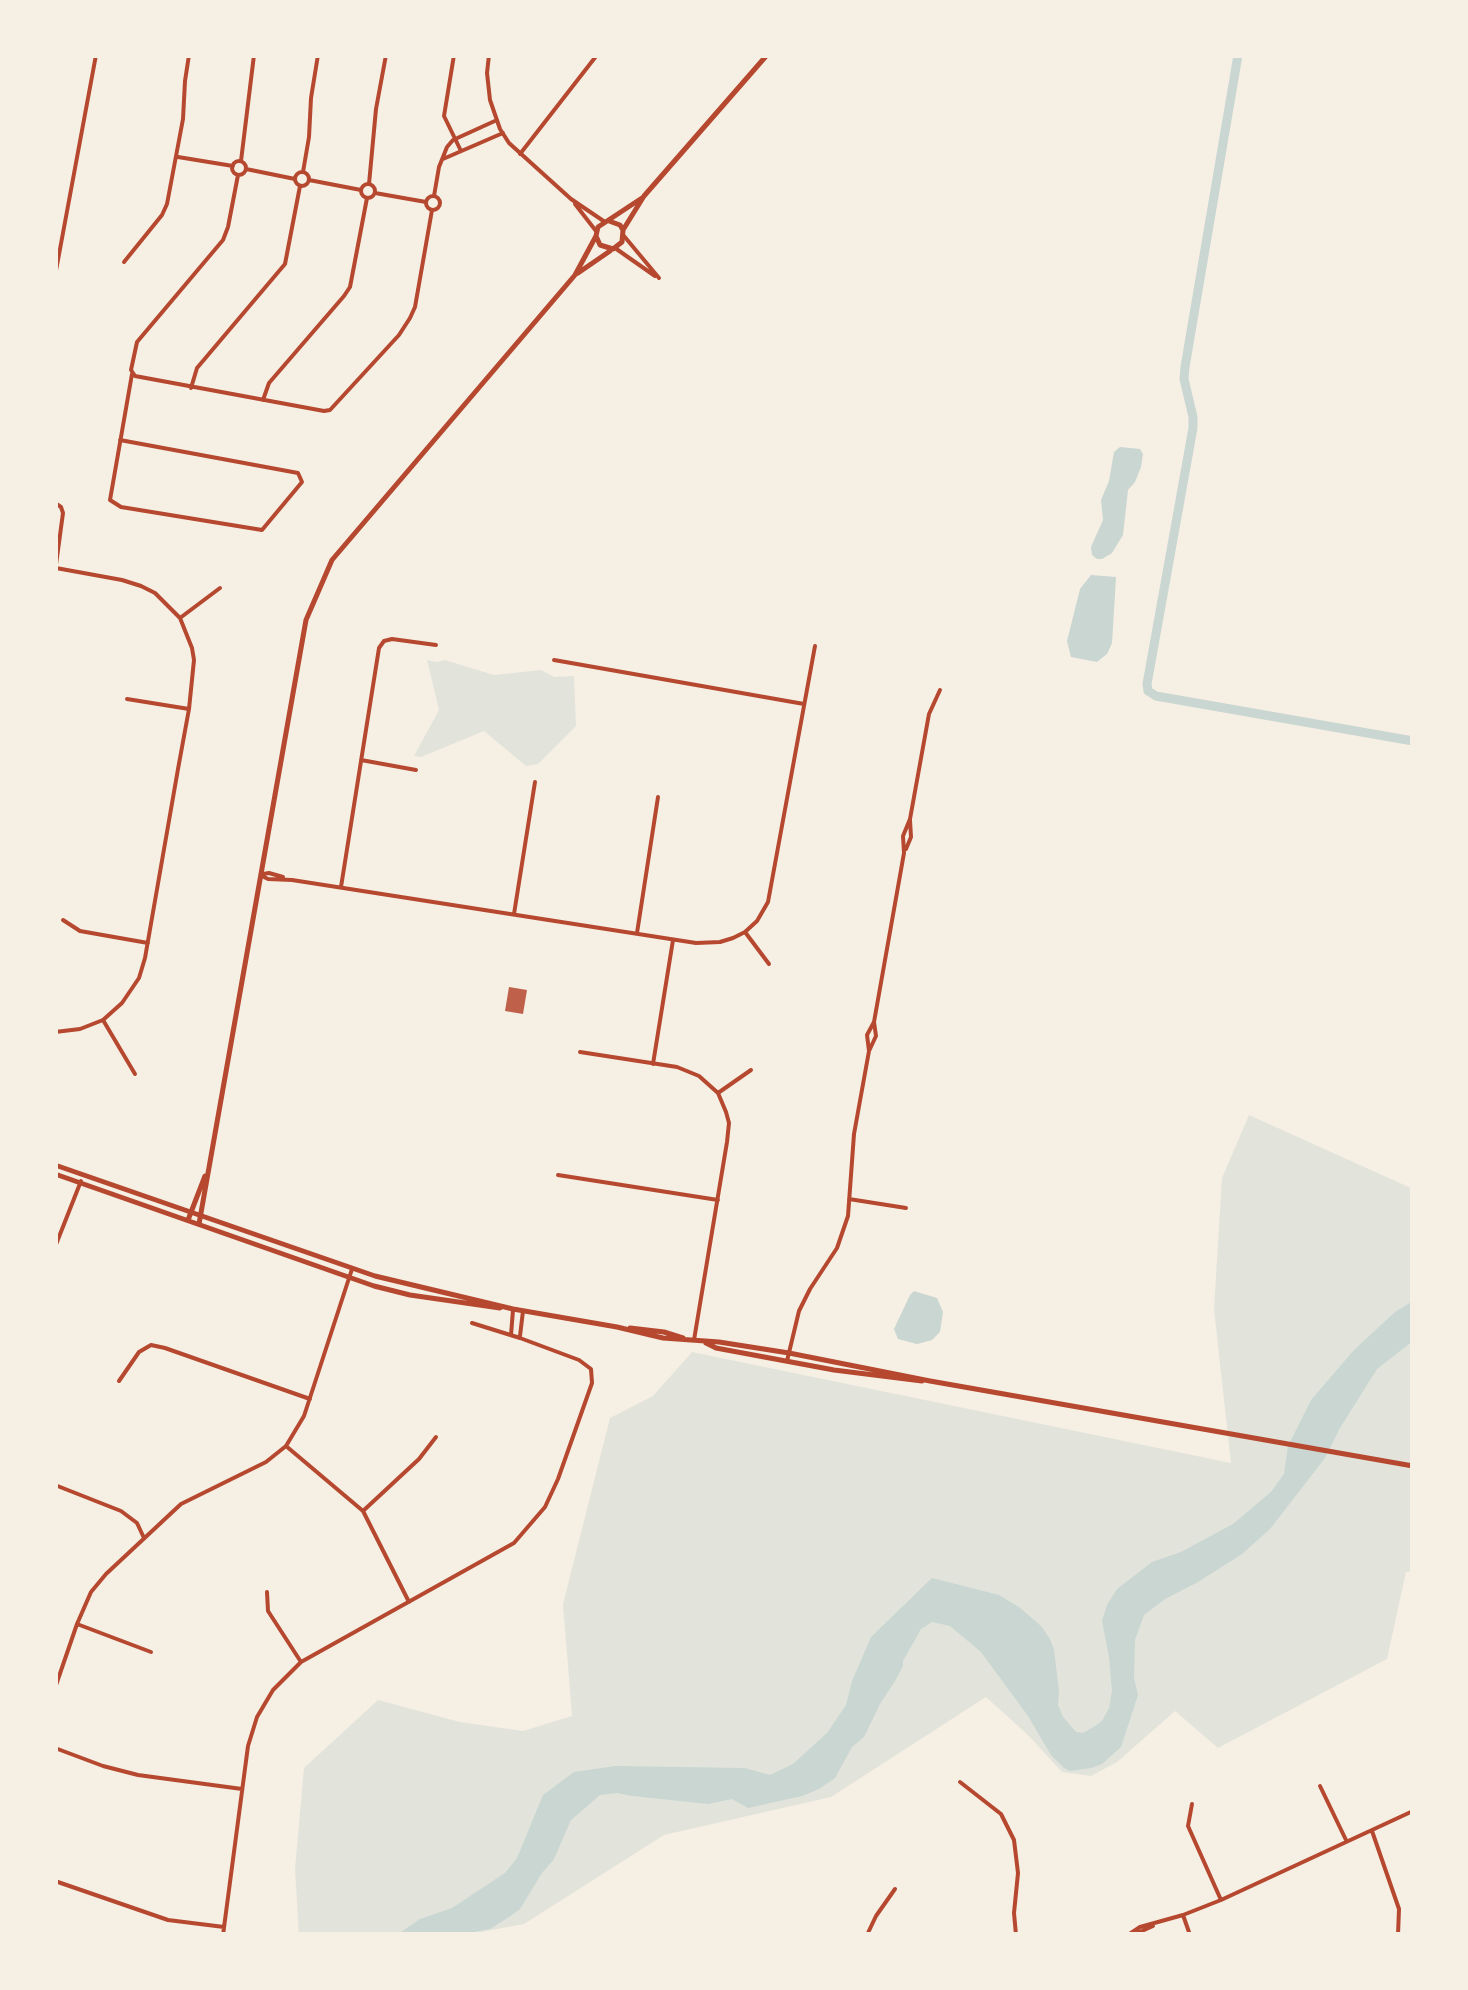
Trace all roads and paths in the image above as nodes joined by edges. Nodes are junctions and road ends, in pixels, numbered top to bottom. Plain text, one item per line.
1 (96, 55) edge
2 (189, 55) edge
3 (254, 55) edge
4 (318, 55) edge
5 (386, 55) edge
6 (454, 55) edge
7 (490, 55) edge
8 (597, 55) edge
9 (767, 55) edge
10 (497, 120) junction
11 (503, 133) junction
12 (456, 139) junction
13 (461, 151) junction
14 (520, 154) junction
15 (176, 156) junction
16 (442, 160) junction
17 (241, 161) junction
18 (233, 166) junction
19 (246, 169) junction
20 (303, 172) junction
21 (238, 175) junction
22 (295, 178) junction
23 (309, 180) junction
24 (368, 184) junction
25 (300, 186) junction
26 (360, 190) junction
27 (375, 192) junction
28 (434, 196) junction
29 (644, 196) junction
30 (367, 198) junction
31 (571, 199) junction
32 (426, 202) junction
33 (432, 210) junction
34 (607, 221) junction
35 (624, 233) junction
36 (596, 234) junction
37 (614, 248) junction
38 (124, 262) dead end
39 (576, 275) junction
40 (55, 276) edge
41 (132, 374) junction
42 (191, 388) junction
43 (263, 400) junction
44 (120, 440) junction
45 (55, 503) edge
46 (55, 570) edge
47 (220, 588) dead end
48 (180, 618) junction
49 (436, 645) dead end
50 (815, 646) dead end
51 (554, 660) dead end
52 (940, 690) dead end
53 (127, 699) dead end
54 (804, 704) junction
55 (189, 709) junction
56 (361, 760) junction
57 (416, 770) dead end
58 (536, 782) dead end
59 (55, 789) edge
60 (658, 797) dead end
61 (55, 814) edge
62 (260, 875) junction
63 (340, 887) junction
64 (514, 914) junction
65 (64, 920) dead end
66 (745, 932) junction
67 (637, 933) junction
68 (674, 939) junction
69 (148, 943) junction
70 (769, 964) dead end
71 (103, 1020) junction
72 (55, 1032) edge
73 (580, 1052) dead end
74 (653, 1064) junction
75 (751, 1070) dead end
76 (135, 1074) dead end
77 (718, 1093) junction
78 (55, 1165) edge
79 (208, 1168) junction
80 (55, 1174) edge
81 (83, 1174) junction
82 (558, 1175) dead end
83 (80, 1183) junction
84 (133, 1191) junction
85 (850, 1199) junction
86 (130, 1200) junction
87 (718, 1200) junction
88 (906, 1208) dead end
89 (191, 1211) junction
90 (202, 1215) junction
91 (188, 1220) junction
92 (200, 1224) junction
93 (55, 1247) edge
94 (291, 1247) junction
95 (288, 1255) junction
96 (352, 1268) junction
97 (349, 1278) junction
98 (412, 1287) junction
99 (425, 1293) junction
100 (410, 1295) junction
101 (513, 1309) junction
102 (523, 1311) junction
103 (472, 1324) dead end
104 (511, 1335) junction
105 (520, 1338) junction
106 (691, 1340) junction
107 (705, 1342) junction
108 (789, 1353) junction
109 (787, 1362) junction
110 (118, 1381) dead end
111 (930, 1381) junction
112 (310, 1399) junction
113 (436, 1437) dead end
114 (286, 1446) junction
115 (1413, 1466) edge
116 (55, 1485) edge
117 (362, 1511) junction
118 (144, 1538) junction
119 (266, 1592) dead end
120 (409, 1602) junction
121 (77, 1624) junction
122 (151, 1652) dead end
123 (301, 1662) junction
124 (55, 1688) edge
125 (55, 1748) edge
126 (960, 1782) dead end
127 (1320, 1786) dead end
128 (242, 1789) junction
129 (1192, 1804) dead end
130 (1413, 1811) edge
131 (1372, 1830) junction
132 (1347, 1842) junction
133 (55, 1881) edge
134 (895, 1889) dead end
135 (1220, 1900) junction
136 (1183, 1915) junction
137 (224, 1927) junction
138 (223, 1935) edge
139 (867, 1935) edge
140 (1016, 1935) edge
141 (1131, 1935) edge
142 (1190, 1935) edge
143 (1398, 1935) edge

1 - 40 street
2 - 15 street
3 - 17 street
4 - 20 street
5 - 24 street
6 - 12 street
7 - 10 street
8 - 14 street
9 - 29 main road
10 - 11 street
10 - 12 street
11 - 13 street
11 - 14 street
12 - 13 street
12 - 16 street
13 - 16 street
14 - 31 street
15 - 18 street
15 - 38 street
16 - 28 street
17 - 18 street
17 - 19 street
18 - 21 street
19 - 21 street
19 - 22 street
20 - 22 street
20 - 23 street
21 - 41 street
22 - 25 street
23 - 25 street
23 - 26 street
24 - 26 street
24 - 27 street
25 - 42 street
26 - 30 street
27 - 30 street
27 - 32 street
28 - 32 street
28 - 33 street
29 - 34 main road
29 - 35 main road
30 - 43 street
31 - 34 street
31 - 36 street
32 - 33 street
33 - 43 street
34 - 35 main road
34 - 36 main road
35 - 37 main road
35 - 37 street
36 - 37 main road
36 - 39 main road
37 - 39 main road
39 - 62 main road
41 - 42 street
41 - 44 street
42 - 43 street
44 - 44 street
45 - 46 street
46 - 48 street
47 - 48 street
48 - 55 street
49 - 56 street
50 - 54 street
51 - 54 street
52 - 85 street
53 - 55 street
54 - 66 street
55 - 69 street
56 - 57 street
56 - 63 street
58 - 64 street
59 - 61 street
60 - 67 street
62 - 63 street
62 - 79 main road
63 - 64 street
64 - 67 street
65 - 69 street
66 - 68 street
66 - 70 street
67 - 68 street
68 - 74 street
69 - 71 street
71 - 72 street
71 - 76 street
73 - 74 street
74 - 77 street
75 - 77 street
77 - 87 street
78 - 81 main road
79 - 89 main road
79 - 90 main road
80 - 83 main road
81 - 83 street
81 - 84 main road
82 - 87 street
83 - 86 main road
83 - 93 street
84 - 86 main road
84 - 89 main road
85 - 88 street
85 - 108 street
86 - 91 main road
87 - 106 street
89 - 90 main road
89 - 91 main road
90 - 92 main road
90 - 94 main road
91 - 92 main road
92 - 95 main road
94 - 95 main road
94 - 96 main road
95 - 97 main road
96 - 97 street
96 - 98 main road
97 - 100 main road
97 - 112 street
98 - 99 main road
98 - 100 main road
99 - 100 main road
99 - 101 main road
101 - 102 main road
101 - 104 street
102 - 105 street
102 - 106 main road
103 - 104 street
104 - 105 street
105 - 120 street
106 - 107 main road
107 - 108 main road
107 - 109 main road
108 - 109 street
108 - 111 main road
109 - 111 main road
110 - 112 street
111 - 115 main road
112 - 114 street
113 - 117 street
114 - 117 street
114 - 118 street
116 - 118 street
117 - 120 street
118 - 121 street
119 - 123 street
120 - 123 street
121 - 122 street
121 - 124 street
123 - 128 street
125 - 128 street
126 - 140 street
127 - 132 street
128 - 137 street
129 - 135 street
130 - 131 street
131 - 132 street
131 - 143 street
132 - 135 street
133 - 137 street
134 - 139 street
135 - 136 street
136 - 141 street
136 - 142 street
137 - 138 street

